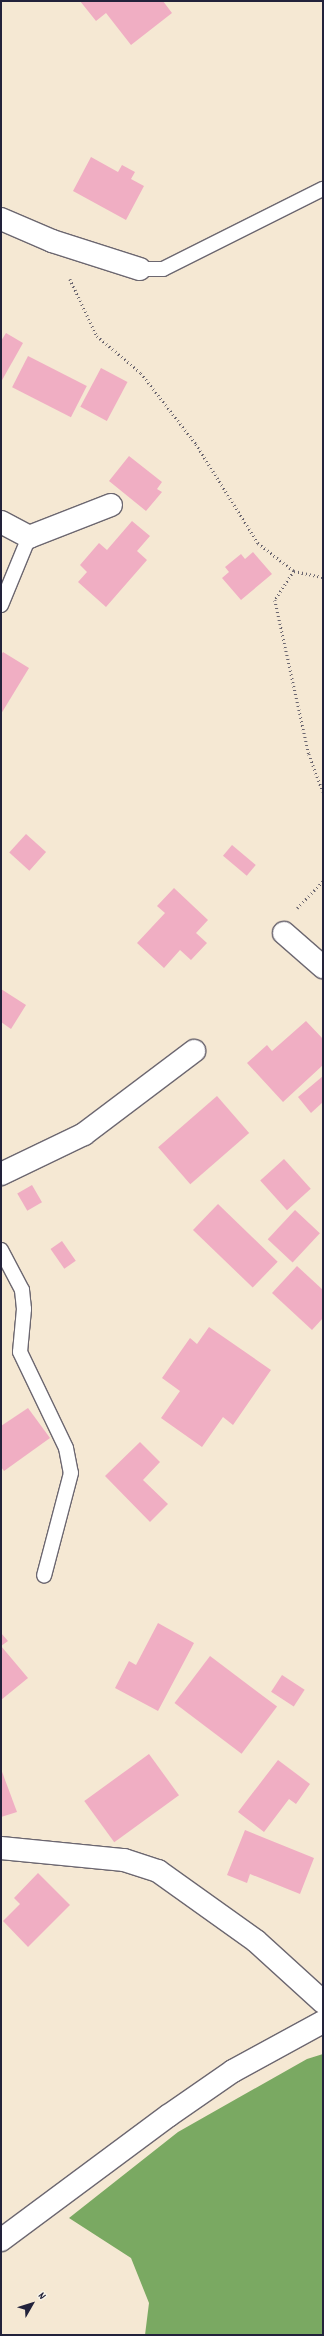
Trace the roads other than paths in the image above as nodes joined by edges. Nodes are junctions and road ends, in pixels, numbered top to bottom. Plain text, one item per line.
1 (323, 189) edge
2 (1, 220) edge
3 (140, 269) joint
4 (112, 504) dead end
5 (1, 522) edge
6 (29, 537) junction
7 (1, 605) edge
8 (284, 934) road end
9 (323, 967) edge
10 (194, 1051) dead end
11 (1, 1174) edge
12 (1, 1250) edge
13 (44, 1576) dead end
14 (1, 1848) edge
15 (323, 2002) edge
16 (323, 2022) edge
17 (3, 2234) edge

1 - 3 lane
2 - 3 street
4 - 6 street
5 - 6 street
6 - 7 lane
8 - 9 street
10 - 11 street
12 - 13 lane
14 - 15 street
16 - 17 street

